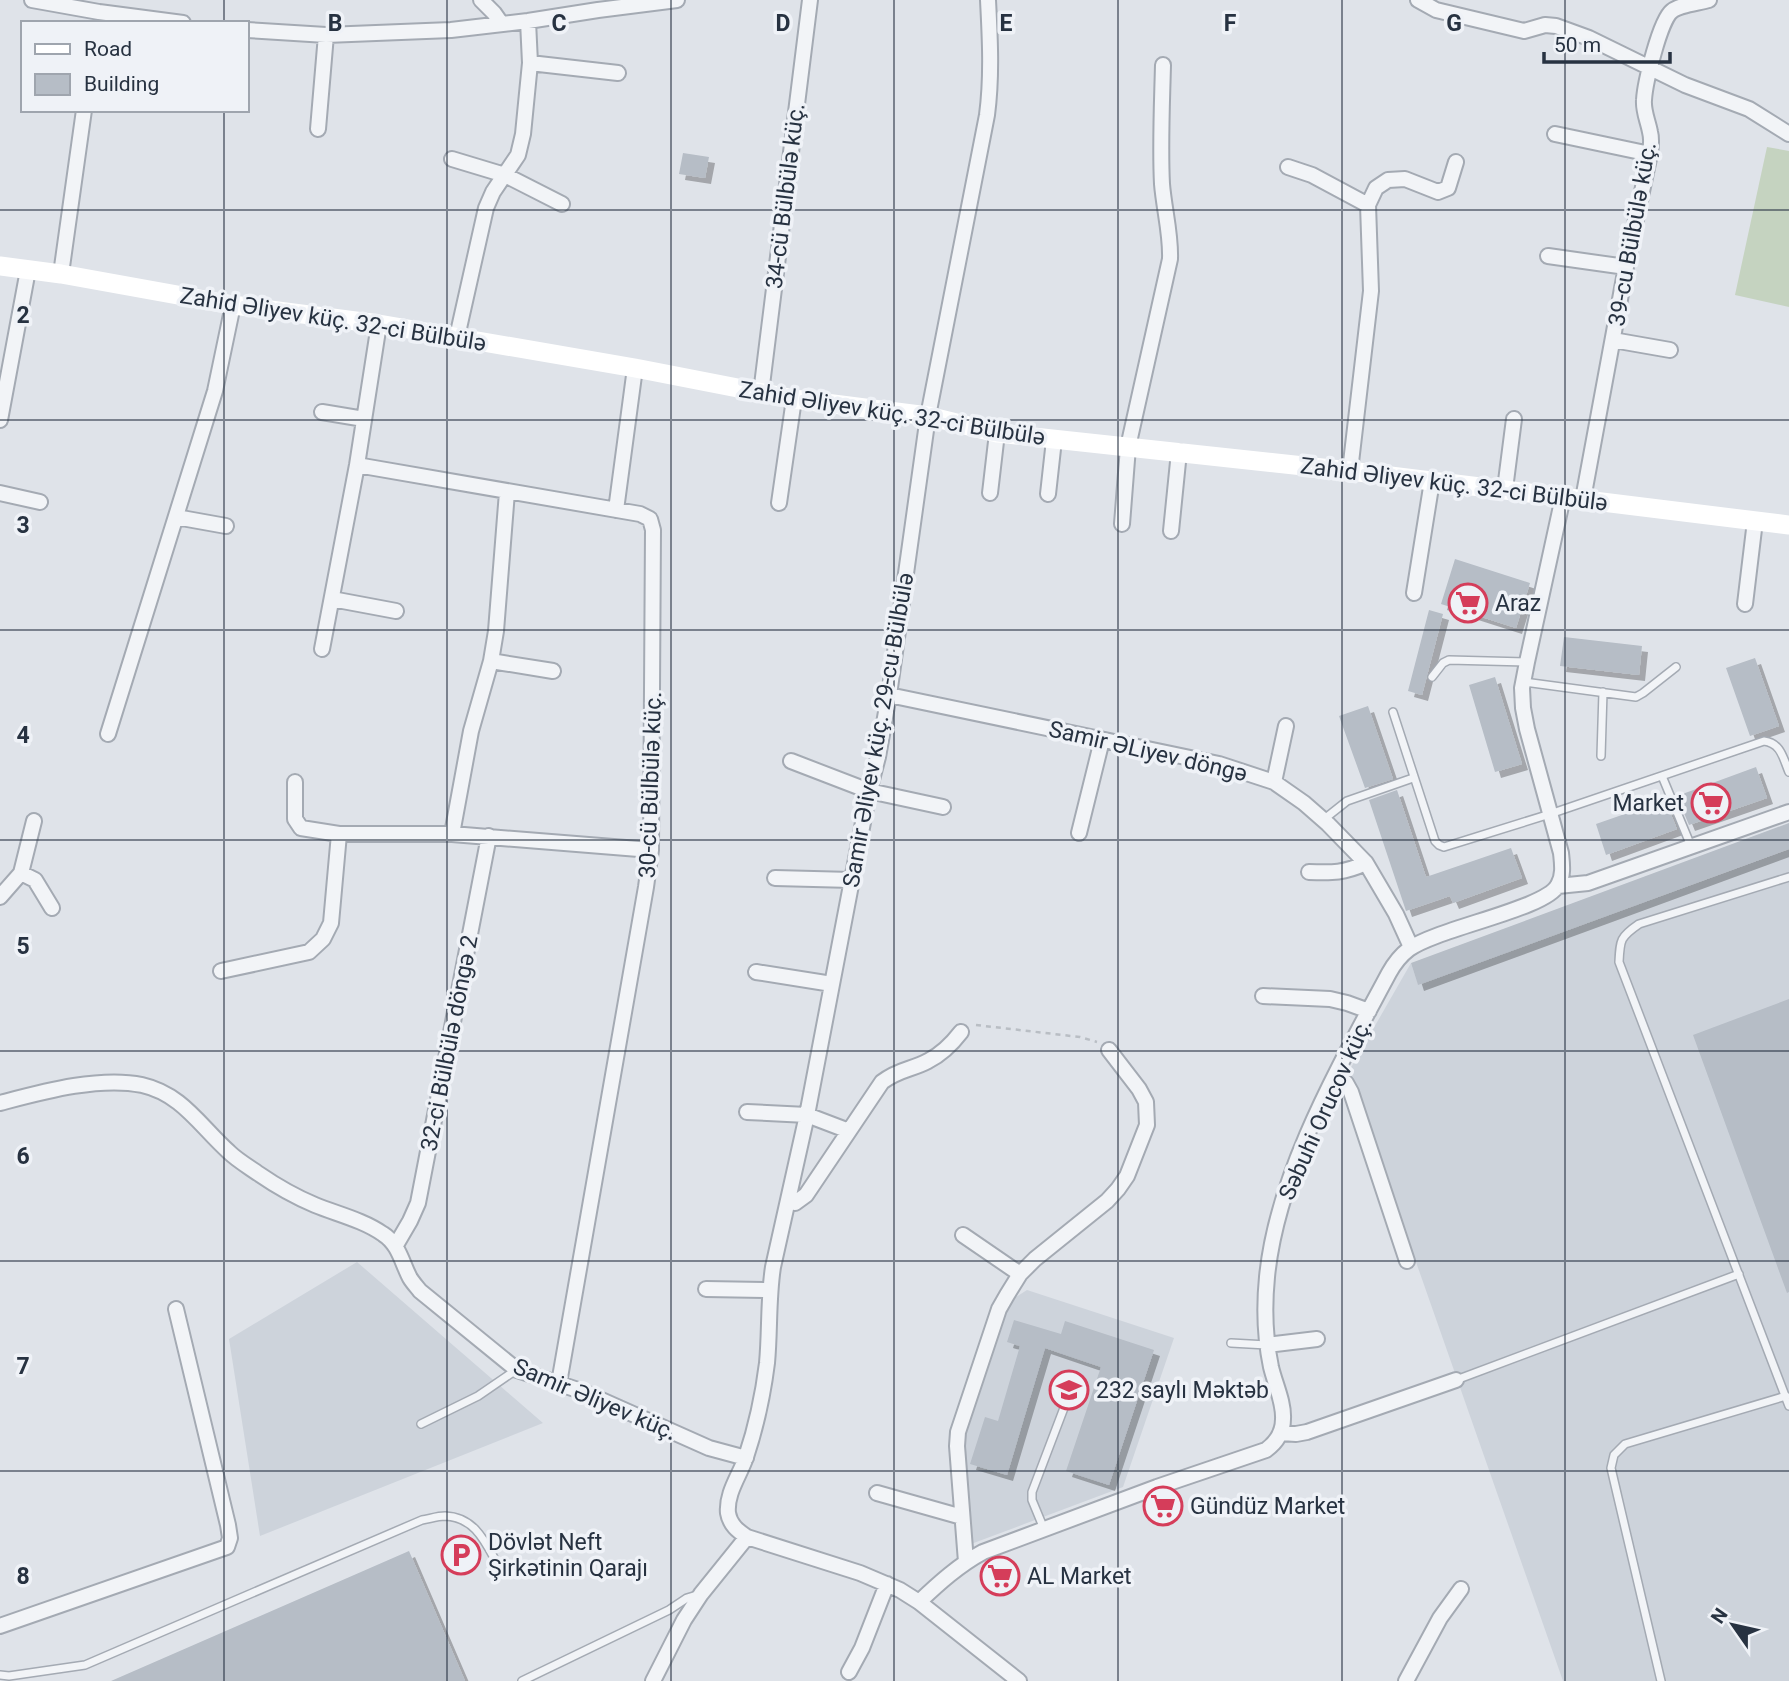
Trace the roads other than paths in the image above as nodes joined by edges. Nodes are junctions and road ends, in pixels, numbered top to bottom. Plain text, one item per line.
1 (32, 0) edge
2 (481, 0) edge
3 (677, 0) edge
4 (810, 0) edge
5 (988, 0) edge
6 (1418, 0) edge
7 (1709, 0) edge
8 (598, 5) edge
9 (98, 18) edge
10 (149, 21) edge
11 (528, 21) junction
12 (501, 23) junction
13 (248, 30) edge
14 (326, 35) junction
15 (530, 63) junction
16 (1163, 65) dead end
17 (1650, 68) junction
18 (618, 73) dead end
19 (84, 112) edge
20 (318, 129) dead end
21 (1555, 134) dead end
22 (1789, 134) edge
23 (1650, 154) junction
24 (452, 159) dead end
25 (1456, 162) dead end
26 (1288, 167) dead end
27 (505, 175) junction
28 (562, 204) dead end
29 (1368, 205) junction
30 (1548, 256) dead end
31 (0, 266) edge
32 (1626, 267) junction
33 (28, 270) junction
34 (61, 274) junction
35 (233, 305) junction
36 (379, 324) junction
37 (457, 337) junction
38 (1613, 340) junction
39 (1670, 350) dead end
40 (635, 369) junction
41 (761, 393) junction
42 (794, 399) junction
43 (322, 412) dead end
44 (928, 416) junction
45 (365, 419) junction
46 (1514, 419) dead end
47 (0, 420) edge
48 (997, 433) junction
49 (1054, 440) junction
50 (1128, 447) junction
51 (1179, 453) junction
52 (357, 465) junction
53 (1350, 471) junction
54 (1432, 481) junction
55 (1505, 489) junction
56 (507, 492) junction
57 (990, 493) dead end
58 (0, 494) edge
59 (1048, 494) dead end
60 (1563, 497) junction
61 (1583, 499) junction
62 (40, 502) dead end
63 (779, 503) dead end
64 (616, 510) junction
65 (176, 517) junction
66 (1755, 521) junction
67 (1122, 524) dead end
68 (1789, 525) edge
69 (226, 526) dead end
70 (1171, 531) dead end
71 (1414, 593) dead end
72 (332, 599) junction
73 (1745, 604) dead end
74 (396, 611) dead end
75 (322, 649) dead end
76 (491, 661) junction
77 (1527, 662) junction
78 (1676, 667) dead end
79 (553, 671) dead end
80 (1432, 677) dead end
81 (1524, 682) junction
82 (1603, 692) junction
83 (889, 695) junction
84 (1393, 712) dead end
85 (1286, 726) dead end
86 (108, 734) dead end
87 (1102, 740) junction
88 (1601, 756) dead end
89 (791, 761) dead end
90 (1789, 772) edge
91 (1662, 776) junction
92 (1413, 778) junction
93 (295, 782) dead end
94 (1274, 782) junction
95 (869, 791) junction
96 (943, 807) dead end
97 (1789, 813) edge
98 (1550, 814) junction
99 (1323, 820) junction
100 (34, 821) dead end
101 (1079, 833) dead end
102 (339, 834) junction
103 (452, 834) junction
104 (489, 836) junction
105 (1692, 847) junction
106 (651, 850) junction
107 (1366, 863) junction
108 (1309, 872) dead end
109 (21, 873) junction
110 (1789, 877) edge
111 (775, 878) dead end
112 (852, 880) junction
113 (1558, 886) junction
114 (0, 897) edge
115 (52, 908) dead end
116 (1411, 947) junction
117 (221, 971) dead end
118 (756, 972) dead end
119 (832, 984) junction
120 (1263, 996) dead end
121 (1369, 1011) junction
122 (961, 1032) road end
123 (1109, 1050) road end
124 (1335, 1076) junction
125 (0, 1103) edge
126 (747, 1112) dead end
127 (807, 1115) junction
128 (849, 1131) junction
129 (790, 1199) junction
130 (963, 1234) dead end
131 (396, 1245) junction
132 (1407, 1261) dead end
133 (1739, 1273) junction
134 (1020, 1274) junction
135 (706, 1289) dead end
136 (769, 1290) junction
137 (176, 1309) dead end
138 (1317, 1339) dead end
139 (1231, 1343) dead end
140 (1267, 1345) junction
141 (517, 1370) junction
142 (1456, 1380) joint
143 (559, 1383) junction
144 (1786, 1396) junction
145 (1067, 1400) dead end
146 (1789, 1406) edge
147 (421, 1424) dead end
148 (1281, 1433) junction
149 (746, 1458) junction
150 (877, 1493) dead end
151 (962, 1517) junction
152 (1044, 1529) junction
153 (747, 1537) junction
154 (965, 1562) junction
155 (499, 1567) dead end
156 (887, 1584) junction
157 (1461, 1589) dead end
158 (701, 1594) junction
159 (919, 1602) junction
160 (0, 1626) edge
161 (849, 1672) dead end
162 (0, 1675) edge
163 (522, 1681) edge
164 (653, 1681) edge
165 (1019, 1681) edge
166 (1406, 1681) edge
167 (1661, 1681) edge

1 - 9 street
2 - 12 street
3 - 8 street
4 - 41 street, 34-cü Bülbülə küç.
5 - 44 street, Samir Əliyev küç. 29-cu Bülbülə
6 - 17 street
7 - 17 street, 39-cu Bülbülə küç.
8 - 11 street
9 - 10 street
11 - 12 street
11 - 15 street
12 - 14 street
13 - 14 street
14 - 20 street
15 - 18 street
15 - 27 street
16 - 50 street
17 - 22 street
17 - 23 street, 39-cu Bülbülə küç.
19 - 34 street
21 - 23 street
23 - 32 street, 39-cu Bülbülə küç.
24 - 27 street
25 - 29 street
26 - 29 street
27 - 28 street
27 - 37 street
29 - 53 street
30 - 32 street
31 - 33 street, Zahid Əliyev küç. 32-ci Bülbülə
32 - 38 street, 39-cu Bülbülə küç.
33 - 34 street, Zahid Əliyev küç. 32-ci Bülbülə
33 - 47 street
34 - 35 street, Zahid Əliyev küç. 32-ci Bülbülə
35 - 36 street, Zahid Əliyev küç. 32-ci Bülbülə
35 - 65 street
36 - 37 street, Zahid Əliyev küç. 32-ci Bülbülə
36 - 45 street
37 - 40 street, Zahid Əliyev küç. 32-ci Bülbülə
38 - 39 street
38 - 61 street, 39-cu Bülbülə küç.
40 - 41 street, Zahid Əliyev küç. 32-ci Bülbülə
40 - 64 street
41 - 42 street, Zahid Əliyev küç. 32-ci Bülbülə
42 - 44 street, Zahid Əliyev küç. 32-ci Bülbülə
42 - 63 street
43 - 45 street
44 - 48 street, Zahid Əliyev küç. 32-ci Bülbülə
44 - 83 street, Samir Əliyev küç. 29-cu Bülbülə
45 - 52 street
46 - 55 street
48 - 49 street, Zahid Əliyev küç. 32-ci Bülbülə
48 - 57 street
49 - 50 street, Zahid Əliyev küç. 32-ci Bülbülə
49 - 59 street
50 - 51 street, Zahid Əliyev küç. 32-ci Bülbülə
50 - 67 street
51 - 53 street, Zahid Əliyev küç. 32-ci Bülbülə
51 - 70 street
52 - 56 street, 30-cü Bülbülə küç.
52 - 72 street
53 - 54 street, Zahid Əliyev küç. 32-ci Bülbülə
54 - 55 street, Zahid Əliyev küç. 32-ci Bülbülə
54 - 71 street
55 - 60 street, Zahid Əliyev küç. 32-ci Bülbülə
56 - 64 street, 30-cü Bülbülə küç.
56 - 76 street
58 - 62 street
60 - 61 street, Zahid Əliyev küç. 32-ci Bülbülə
60 - 77 street
61 - 66 street, Zahid Əliyev küç. 32-ci Bülbülə
64 - 106 street, 30-cü Bülbülə küç.
65 - 69 street
65 - 86 street
66 - 68 street, Zahid Əliyev küç. 32-ci Bülbülə
66 - 73 street
72 - 74 street
72 - 75 street
76 - 79 street
76 - 103 street
77 - 80 lane
77 - 81 street
78 - 82 lane
81 - 82 lane
81 - 98 street
82 - 88 lane
83 - 87 street, Samir ƏLiyev döngə
83 - 95 street, Samir Əliyev küç. 29-cu Bülbülə
84 - 92 lane
85 - 94 street
87 - 94 street, Samir ƏLiyev döngə
87 - 101 street
89 - 95 street
90 - 91 lane
91 - 98 lane
91 - 105 lane
92 - 98 lane
92 - 99 lane
93 - 102 street
94 - 99 street, Samir ƏLiyev döngə
95 - 96 street
95 - 112 street, Samir Əliyev küç. 29-cu Bülbülə
97 - 105 street
98 - 113 street
99 - 107 street, Samir ƏLiyev döngə
100 - 109 street
102 - 103 street
102 - 117 street
103 - 104 street
104 - 106 street
104 - 131 street, 32-ci Bülbülə döngə 2
105 - 113 street
106 - 143 street, 30-cü Bülbülə küç.
107 - 108 street
107 - 116 street, Samir ƏLiyev döngə
109 - 114 street
109 - 115 street
110 - 133 lane
111 - 112 street
112 - 119 street, Samir Əliyev küç. 29-cu Bülbülə
113 - 116 street, Səbuhi Orucov küç.
116 - 121 street, Səbuhi Orucov küç.
118 - 119 street
119 - 127 street, Samir Əliyev küç. 29-cu Bülbülə
120 - 121 street
121 - 124 street, Səbuhi Orucov küç.
122 - 128 street
123 - 134 street
124 - 132 street
124 - 140 street, Səbuhi Orucov küç.
125 - 131 street
126 - 127 street
127 - 128 street
127 - 129 street, Samir Əliyev küç. 29-cu Bülbülə
128 - 129 street
129 - 136 street, Samir Əliyev küç. 29-cu Bülbülə
130 - 134 street
131 - 141 street, Samir Əliyev küç.
133 - 142 lane
133 - 144 lane
134 - 151 street
135 - 136 street
136 - 149 street, Samir Əliyev küç. 29-cu Bülbülə
137 - 160 street
138 - 140 street
139 - 140 lane
140 - 148 street, Səbuhi Orucov küç.
141 - 143 street, Samir Əliyev küç.
141 - 147 lane
142 - 148 street
143 - 149 street, Samir Əliyev küç.
144 - 146 lane
144 - 167 lane
145 - 152 lane
148 - 152 street
149 - 153 street, Samir Əliyev küç. 29-cu Bülbülə
150 - 151 street
151 - 154 street
152 - 154 street
153 - 156 street
153 - 158 street
154 - 159 street
155 - 162 lane
156 - 159 street
156 - 161 street
157 - 166 street
158 - 163 lane
158 - 164 street
159 - 165 street

